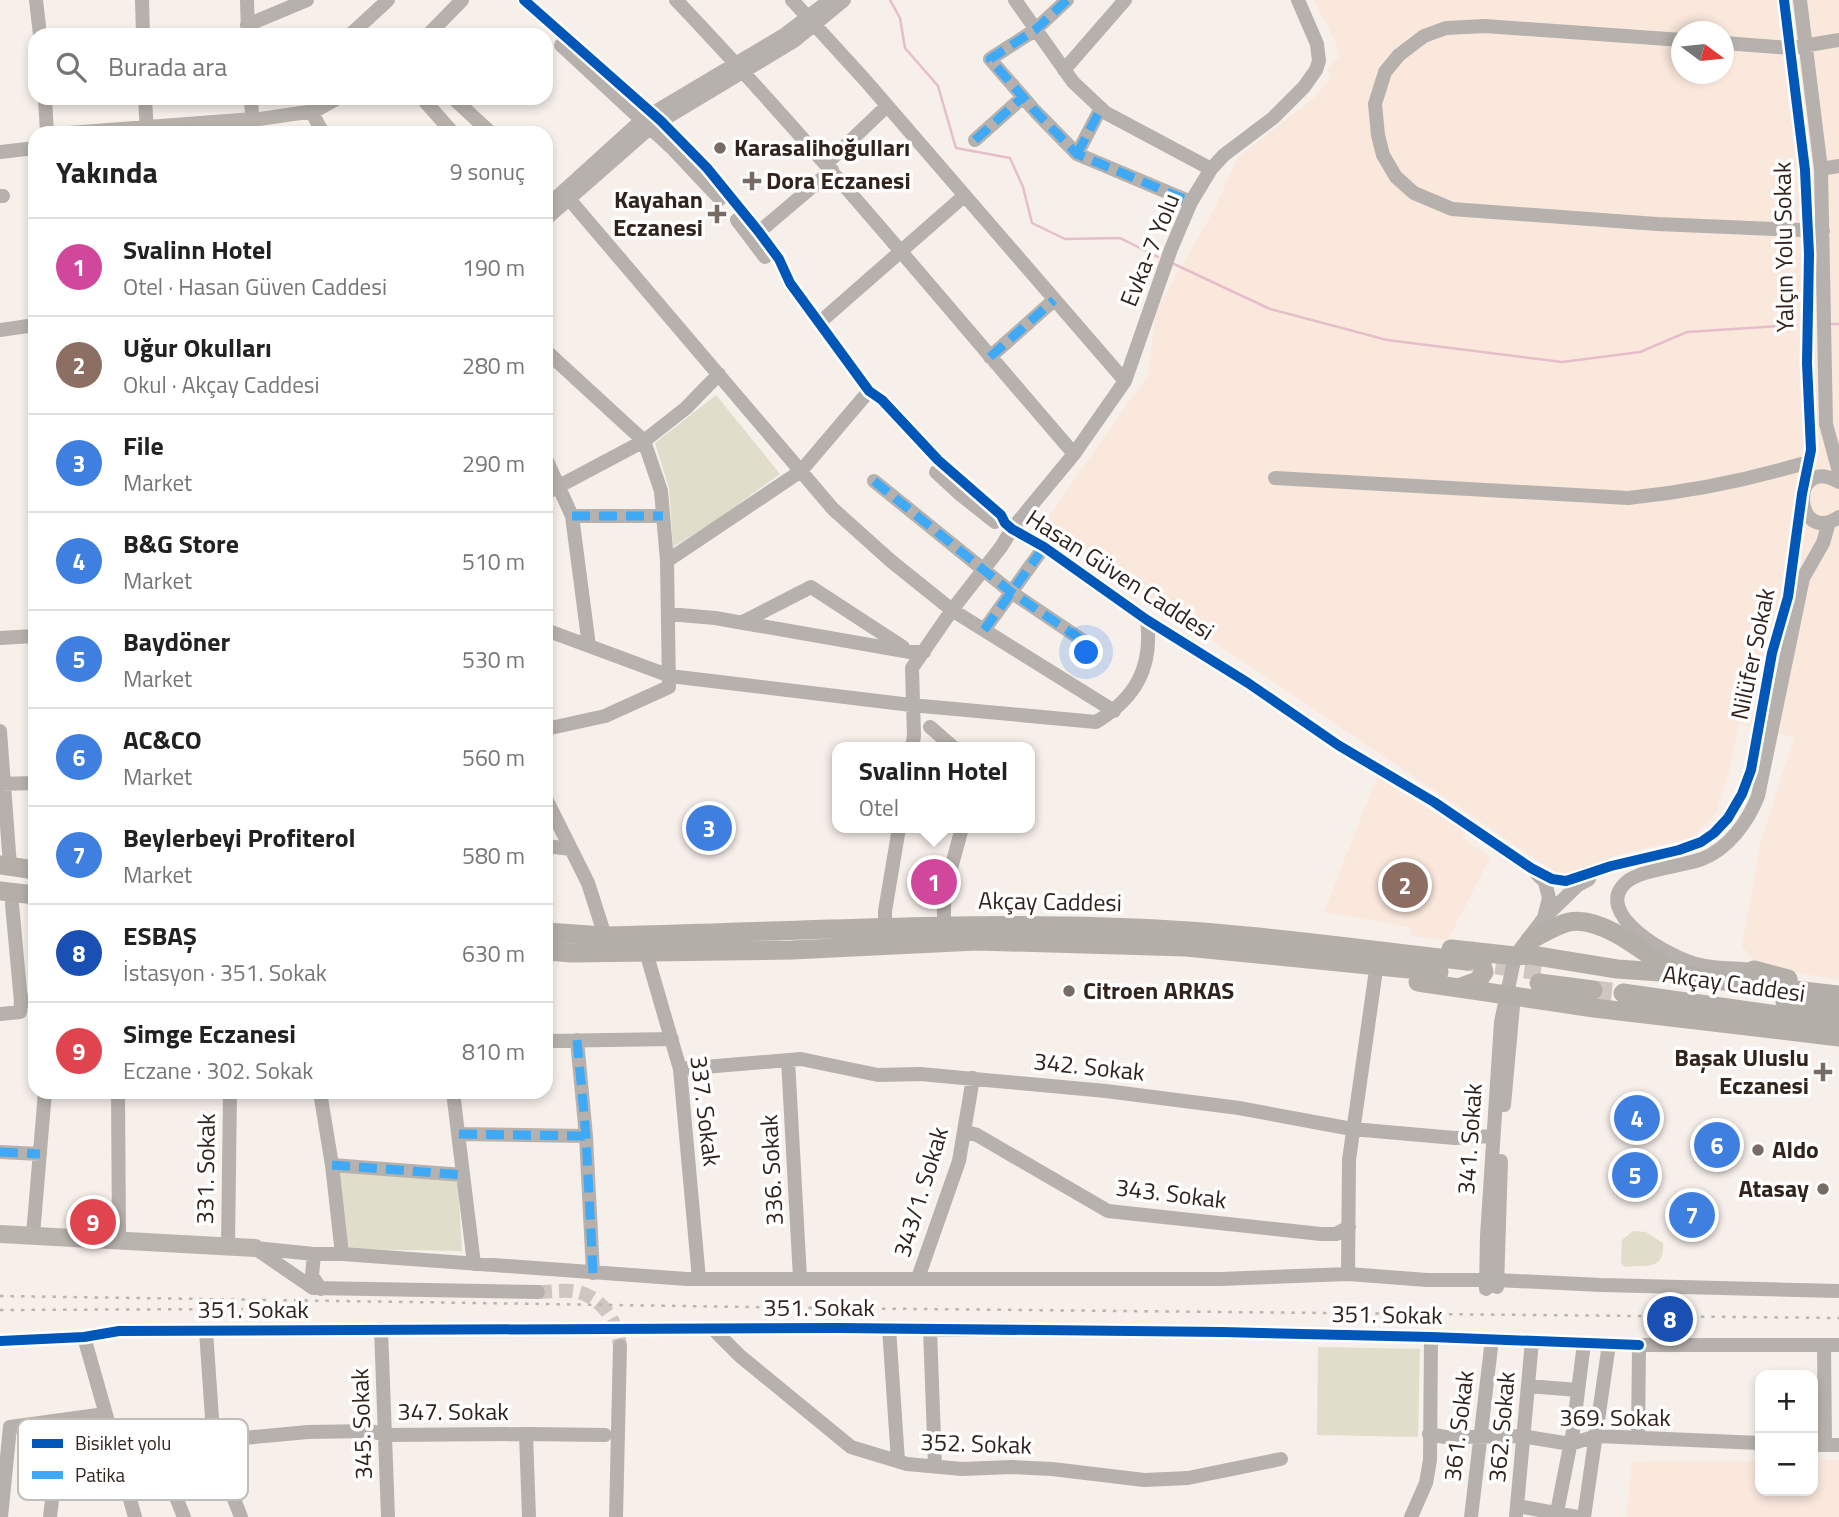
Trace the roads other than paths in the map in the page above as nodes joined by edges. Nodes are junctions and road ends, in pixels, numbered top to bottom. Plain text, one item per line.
1 (36, 0) edge
2 (142, 0) edge
3 (247, 0) edge
4 (307, 0) edge
5 (388, 0) edge
6 (462, 0) edge
7 (510, 0) edge
8 (524, 0) edge
9 (676, 0) edge
10 (792, 0) edge
11 (830, 0) edge
12 (844, 0) edge
13 (1015, 0) edge
14 (1067, 0) edge
15 (1125, 0) edge
16 (1298, 0) edge
17 (1784, 0) edge
18 (1800, 0) edge
19 (812, 22) junction
20 (39, 28) edge
21 (143, 28) edge
22 (248, 28) edge
23 (252, 28) edge
24 (358, 28) edge
25 (435, 28) edge
26 (543, 28) edge
27 (1035, 30) junction
28 (553, 36) edge
29 (1671, 39) edge
30 (1839, 40) edge
31 (1734, 44) edge
32 (1806, 45) junction
33 (1791, 48) junction
34 (740, 67) junction
35 (1064, 70) junction
36 (1023, 97) junction
37 (45, 105) edge
38 (145, 105) edge
39 (252, 105) edge
40 (323, 105) edge
41 (428, 105) edge
42 (460, 105) edge
43 (887, 106) junction
44 (1101, 108) junction
45 (311, 111) junction
46 (652, 120) junction
47 (253, 124) edge
48 (47, 126) edge
49 (147, 126) edge
50 (218, 126) edge
51 (319, 126) edge
52 (447, 126) edge
53 (480, 126) edge
54 (975, 140) dead end
55 (28, 149) edge
56 (0, 152) edge
57 (1077, 154) junction
58 (1839, 166) edge
59 (829, 167) junction
60 (1211, 169) junction
61 (1821, 169) junction
62 (964, 196) junction
63 (554, 198) edge
64 (1191, 202) junction
65 (1823, 231) junction
66 (759, 232) junction
67 (1808, 232) junction
68 (902, 253) junction
69 (790, 283) junction
70 (1054, 300) junction
71 (819, 323) junction
72 (28, 326) edge
73 (0, 330) edge
74 (990, 357) junction
75 (553, 359) edge
76 (719, 374) junction
77 (1125, 381) junction
78 (871, 394) junction
79 (644, 441) junction
80 (1074, 454) junction
81 (1808, 463) junction
82 (802, 471) junction
83 (1780, 471) junction
84 (1839, 472) edge
85 (1275, 478) dead end
86 (874, 481) dead end
87 (1839, 482) edge
88 (553, 489) edge
89 (553, 491) edge
90 (1802, 494) junction
91 (572, 516) junction
92 (663, 516) junction
93 (1836, 523) edge
94 (1009, 526) junction
95 (1044, 547) junction
96 (667, 561) junction
97 (982, 570) junction
98 (1011, 592) junction
99 (952, 610) junction
100 (668, 614) junction
101 (1147, 620) junction
102 (743, 622) junction
103 (984, 630) junction
104 (553, 633) edge
105 (28, 636) edge
106 (0, 638) edge
107 (589, 646) junction
108 (1091, 646) dead end
109 (917, 652) junction
110 (670, 676) junction
111 (911, 705) junction
112 (1114, 711) junction
113 (553, 727) edge
114 (930, 727) dead end
115 (0, 731) edge
116 (913, 742) edge
117 (947, 742) edge
118 (28, 783) edge
119 (2, 784) edge
120 (553, 814) edge
121 (898, 833) edge
122 (961, 833) edge
123 (553, 847) edge
124 (571, 849) junction
125 (1611, 866) junction
126 (1531, 868) junction
127 (3, 869) edge
128 (28, 870) edge
129 (28, 878) edge
130 (28, 896) edge
131 (4, 899) edge
132 (28, 904) edge
133 (1544, 918) junction
134 (944, 926) junction
135 (886, 927) junction
136 (553, 932) edge
137 (605, 936) junction
138 (1187, 939) junction
139 (1530, 940) junction
140 (553, 951) edge
141 (646, 952) junction
142 (1515, 956) junction
143 (1466, 968) junction
144 (1754, 970) joint
145 (1675, 974) junction
146 (1375, 977) junction
147 (1540, 977) tunnel mouth
148 (1594, 983) tunnel mouth
149 (1510, 994) junction
150 (1839, 995) edge
151 (28, 1001) edge
152 (1839, 1009) edge
153 (0, 1014) edge
154 (1839, 1024) edge
155 (1839, 1037) edge
156 (672, 1039) junction
157 (577, 1040) junction
158 (553, 1041) edge
159 (788, 1060) junction
160 (680, 1069) junction
161 (973, 1078) junction
162 (44, 1099) edge
163 (118, 1099) edge
164 (229, 1099) edge
165 (321, 1099) edge
166 (454, 1099) edge
167 (1352, 1129) junction
168 (964, 1131) junction
169 (459, 1134) junction
170 (586, 1136) junction
171 (1493, 1136) junction
172 (0, 1152) edge
173 (40, 1154) junction
174 (332, 1166) junction
175 (463, 1175) junction
176 (1349, 1227) junction
177 (0, 1234) edge
178 (33, 1235) junction
179 (119, 1239) junction
180 (228, 1246) junction
181 (255, 1248) junction
182 (291, 1251) junction
183 (314, 1254) junction
184 (342, 1254) junction
185 (474, 1264) junction
186 (283, 1267) junction
187 (593, 1273) junction
188 (1348, 1274) junction
189 (800, 1278) junction
190 (918, 1278) junction
191 (699, 1279) junction
192 (1492, 1284) junction
193 (305, 1285) junction
194 (321, 1289) junction
195 (1839, 1291) edge
196 (538, 1292) tunnel mouth
197 (889, 1328) junction
198 (378, 1329) junction
199 (714, 1329) junction
200 (930, 1329) junction
201 (206, 1335) junction
202 (84, 1337) junction
203 (1430, 1337) junction
204 (1492, 1339) junction
205 (0, 1341) edge
206 (1532, 1341) junction
207 (1584, 1343) junction
208 (1609, 1344) junction
209 (1639, 1345) junction
210 (1824, 1345) junction
211 (1839, 1345) edge
212 (621, 1346) tunnel mouth
213 (1528, 1386) junction
214 (1578, 1390) junction
215 (105, 1414) junction
216 (68, 1419) edge
217 (107, 1419) edge
218 (217, 1419) edge
219 (18, 1426) edge
220 (526, 1434) junction
221 (1429, 1434) junction
222 (383, 1435) junction
223 (1482, 1435) junction
224 (612, 1436) junction
225 (1522, 1436) junction
226 (1597, 1436) junction
227 (1638, 1438) junction
228 (1755, 1443) edge
229 (1570, 1444) junction
230 (248, 1445) edge
231 (1826, 1445) edge
232 (1280, 1459) dead end
233 (898, 1461) junction
234 (935, 1466) junction
235 (131, 1500) edge
236 (177, 1500) edge
237 (236, 1500) edge
238 (1517, 1512) edge
239 (1556, 1515) edge
240 (1, 1517) edge
241 (135, 1517) edge
242 (184, 1517) edge
243 (241, 1517) edge
244 (388, 1517) edge
245 (529, 1517) edge
246 (616, 1517) edge
247 (1411, 1517) edge
248 (1471, 1517) edge
249 (1577, 1517) edge
250 (1584, 1517) edge

1 - 20 street
2 - 21 street
3 - 22 street
4 - 23 street
5 - 24 street
6 - 25 street
7 - 26 street, Hasan Güven Caddesi
8 - 46 street, Hasan Güven Caddesi
9 - 34 street
10 - 19 street
11 - 19 street
12 - 19 street
13 - 27 street
14 - 27 street
15 - 35 street
16 - 60 street, Evka-7 Yolu
17 - 33 street, Yalçın Yolu Sokak
18 - 32 street, Yalçın Yolu Sokak
19 - 34 street
19 - 43 street
27 - 35 street
27 - 36 street
28 - 46 street, Hasan Güven Caddesi
29 - 67 street
30 - 32 street
31 - 33 street
32 - 33 street
32 - 61 street, Yalçın Yolu Sokak
33 - 67 street, Yalçın Yolu Sokak
34 - 46 street
34 - 59 street
35 - 44 street
36 - 54 street
36 - 57 street
37 - 48 street
38 - 49 street
39 - 47 street
40 - 45 street
41 - 52 street
42 - 53 street
43 - 59 street
43 - 62 street
44 - 57 street
44 - 60 street
45 - 47 street
45 - 51 street
46 - 63 street
46 - 66 street, Hasan Güven Caddesi
46 - 69 street, Hasan Güven Caddesi
47 - 50 street
55 - 56 street
57 - 64 street
58 - 61 street
59 - 66 street
59 - 68 street
60 - 64 street, Evka-7 Yolu
61 - 65 street, Yalçın Yolu Sokak
62 - 68 street
62 - 70 street
63 - 76 street
64 - 77 street, Evka-7 Yolu
65 - 67 street
65 - 84 street, Yalçın Yolu Sokak
66 - 69 street, Hasan Güven Caddesi
67 - 81 street, Yalçın Yolu Sokak
68 - 71 street
68 - 74 street
69 - 71 street, Hasan Güven Caddesi
70 - 74 street
70 - 77 street
71 - 78 street, Hasan Güven Caddesi
72 - 73 street
74 - 80 street
75 - 79 street
76 - 79 street
76 - 82 street
77 - 80 street, Evka-7 Yolu
78 - 82 street
78 - 94 street, Hasan Güven Caddesi
79 - 88 street
79 - 92 street
80 - 94 street, Evka-7 Yolu
81 - 83 street
81 - 90 street, Yalçın Yolu Sokak
82 - 96 street
82 - 99 street
83 - 85 street
83 - 90 street
86 - 97 street
87 - 90 street
89 - 91 street
90 - 93 street
90 - 125 street, Nilüfer Sokak
91 - 92 street
91 - 107 street
92 - 96 street
93 - 144 street, Nilüfer Sokak
94 - 95 street, Hasan Güven Caddesi
94 - 97 street, Evka-7 Yolu
95 - 98 street
95 - 101 street, Hasan Güven Caddesi
96 - 100 street
97 - 98 street
97 - 99 street, Evka-7 Yolu
98 - 103 street
98 - 108 street
99 - 103 street
99 - 109 street, Evka-7 Yolu
100 - 102 street
100 - 110 street
101 - 112 street
101 - 126 street, Hasan Güven Caddesi
102 - 109 street
102 - 109 street
103 - 112 street
104 - 107 street
105 - 106 street
107 - 110 street
109 - 111 street, Evka-7 Yolu
110 - 111 street
110 - 113 street
111 - 112 street
111 - 116 street
114 - 117 street
115 - 119 street
118 - 119 street
119 - 127 street
120 - 124 street
121 - 135 street
122 - 134 street
123 - 124 street
124 - 137 street
125 - 126 street
125 - 133 street
126 - 133 street
127 - 128 highway
127 - 129 highway
130 - 131 highway
131 - 132 highway
131 - 151 street
133 - 139 street
134 - 135 highway, Akçay Caddesi
134 - 138 highway, Akçay Caddesi
135 - 137 highway, Akçay Caddesi
136 - 137 highway, Akçay Caddesi
138 - 141 highway, Akçay Caddesi
138 - 143 highway, Akçay Caddesi
138 - 146 highway
139 - 142 street
139 - 145 highway
140 - 141 highway, Akçay Caddesi
141 - 156 street, 337. Sokak
142 - 143 highway
142 - 145 highway
142 - 149 street
143 - 146 highway
143 - 149 highway
144 - 150 highway
145 - 150 highway
146 - 167 street
147 - 148 highway
149 - 155 highway
149 - 171 street, 341. Sokak
149 - 192 street, 341. Sokak
151 - 153 street
152 - 154 highway, Akçay Caddesi
156 - 157 street
156 - 160 street, 337. Sokak
157 - 158 street
157 - 170 street
159 - 160 street, 342. Sokak
159 - 161 street, 342. Sokak
159 - 189 street, 336. Sokak
160 - 191 street, 337. Sokak
161 - 167 street, 342. Sokak
161 - 168 street, 343/1. Sokak
162 - 173 street
163 - 179 street
164 - 180 street, 331. Sokak
165 - 174 street
166 - 169 street
167 - 171 street, 342. Sokak
167 - 176 street
168 - 176 street, 343. Sokak
168 - 190 street, 343/1. Sokak
169 - 170 street
169 - 175 street
170 - 187 street
171 - 192 street, 341. Sokak
172 - 173 street
173 - 178 street
174 - 175 street
174 - 184 street
175 - 185 street
176 - 188 street
177 - 178 main road
178 - 179 main road
179 - 180 main road
180 - 181 main road
181 - 182 street
181 - 186 street
182 - 183 street
182 - 186 street
182 - 193 street
183 - 184 street
183 - 194 street
184 - 185 street
185 - 187 street
186 - 193 street
187 - 191 street
188 - 190 street
188 - 192 street
189 - 190 street
189 - 191 street
192 - 195 street
193 - 194 street
194 - 196 street
197 - 199 street, 351. Sokak
197 - 200 street, 351. Sokak
197 - 233 street
198 - 199 street, 351. Sokak
198 - 201 street, 351. Sokak
198 - 222 street, 345. Sokak
199 - 233 street, 352. Sokak
200 - 203 street, 351. Sokak
200 - 234 street
201 - 202 street, 351. Sokak
201 - 218 street
202 - 205 street, 351. Sokak
202 - 215 street
203 - 204 street, 351. Sokak
203 - 221 street
204 - 206 street, 351. Sokak
204 - 223 street, 361. Sokak
206 - 207 street, 351. Sokak
206 - 213 street, 362. Sokak
207 - 208 street, 351. Sokak
207 - 214 street
208 - 209 street, 351. Sokak
208 - 226 street
209 - 210 street, 351. Sokak
209 - 227 street
210 - 211 street, 351. Sokak
210 - 231 street
212 - 224 street
213 - 214 street
213 - 225 street, 362. Sokak
214 - 229 street
215 - 216 street
215 - 217 street
219 - 240 street
220 - 222 street, 347. Sokak
220 - 224 street
220 - 245 street, 347. Sokak
221 - 223 street, 369. Sokak
221 - 247 street
222 - 230 street, 347. Sokak
222 - 244 street, 345. Sokak
223 - 225 street, 369. Sokak
223 - 248 street, 361. Sokak
224 - 246 street
225 - 229 street, 369. Sokak
225 - 238 street, 362. Sokak
226 - 227 street, 369. Sokak
226 - 229 street, 369. Sokak
226 - 250 street
227 - 228 street, 369. Sokak
229 - 239 street
232 - 234 street, 352. Sokak
233 - 234 street, 352. Sokak
235 - 241 street
236 - 242 street
237 - 243 street
238 - 239 street
239 - 249 street

